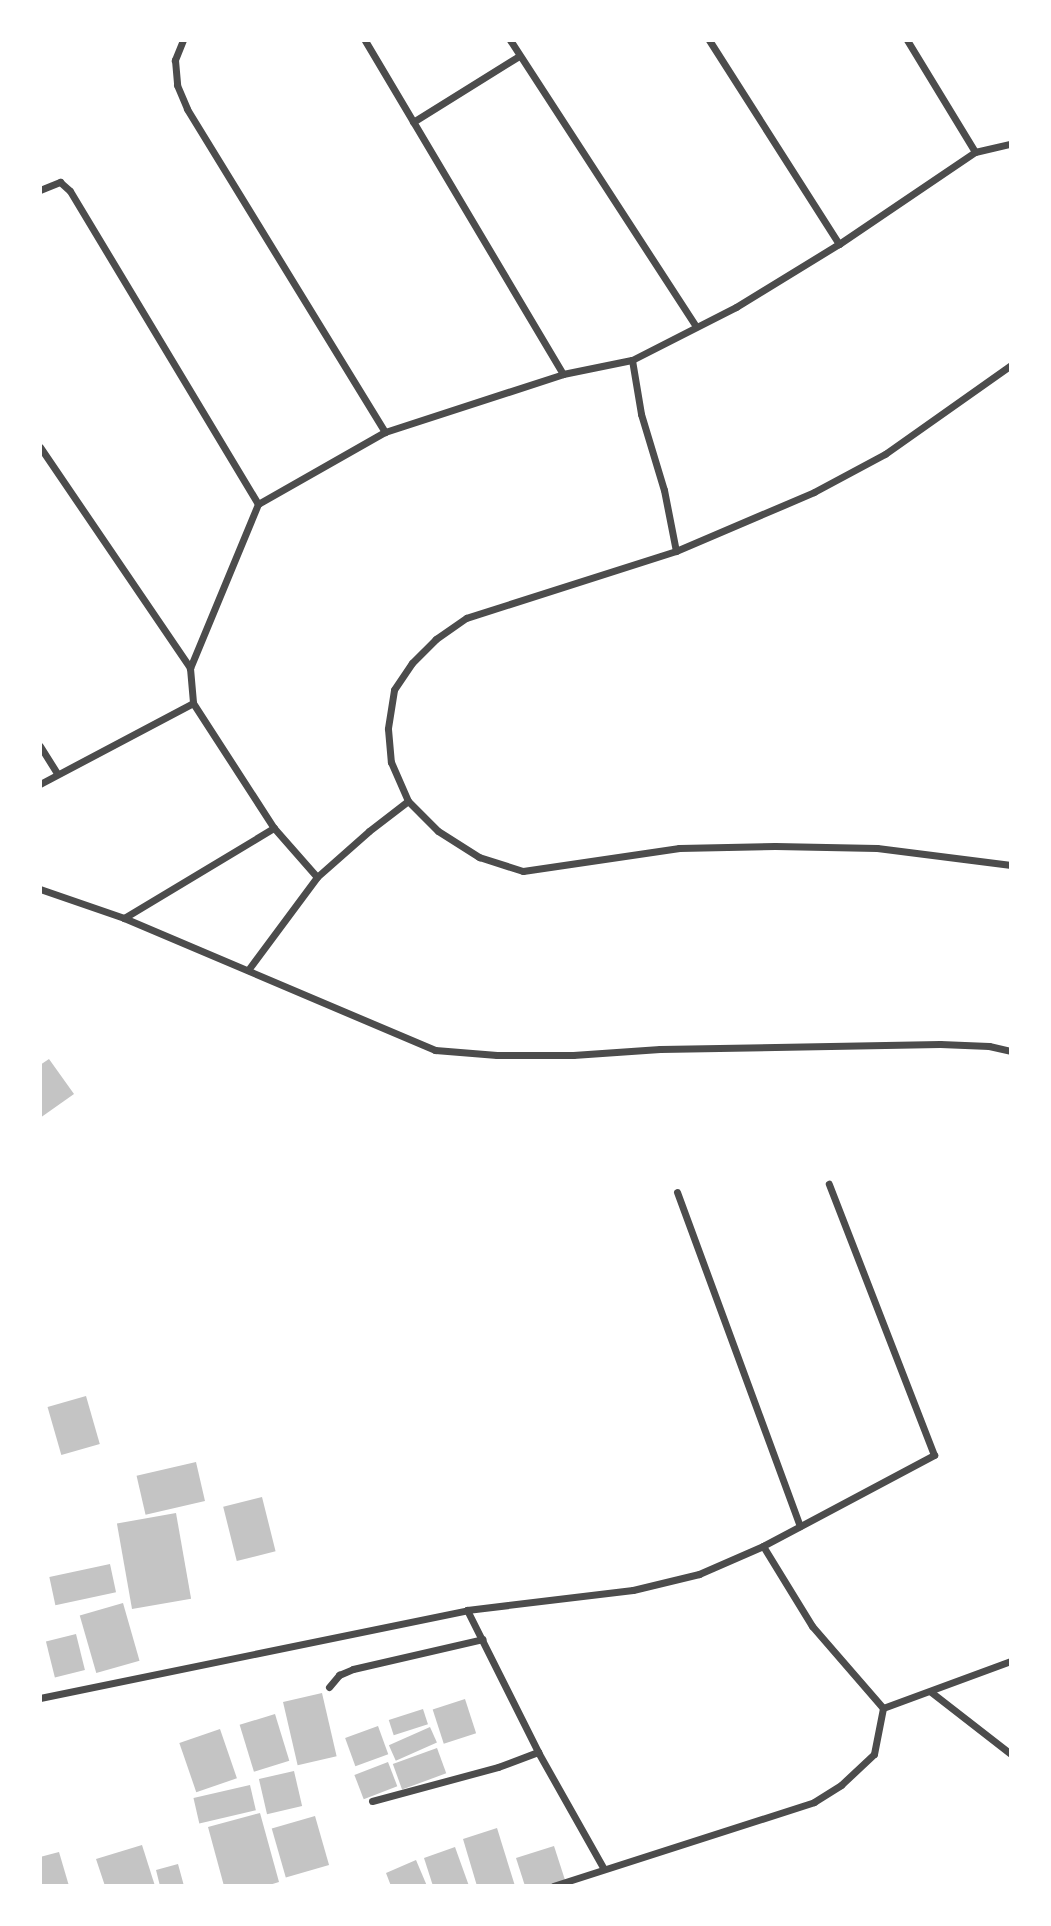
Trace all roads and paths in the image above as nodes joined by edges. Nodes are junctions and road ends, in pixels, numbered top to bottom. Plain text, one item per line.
1 (183, 40) edge
2 (365, 40) edge
3 (510, 40) edge
4 (709, 40) edge
5 (907, 40) edge
6 (519, 56) junction
7 (413, 122) junction
8 (1011, 144) edge
9 (975, 152) junction
10 (40, 190) edge
11 (839, 244) junction
12 (695, 325) junction
13 (632, 360) junction
14 (1011, 365) edge
15 (563, 374) junction
16 (385, 432) junction
17 (40, 447) edge
18 (258, 504) junction
19 (676, 551) junction
20 (190, 668) junction
21 (193, 703) junction
22 (40, 746) edge
23 (57, 773) junction
24 (40, 784) edge
25 (408, 801) junction
26 (274, 828) junction
27 (1011, 864) edge
28 (317, 877) junction
29 (40, 889) edge
30 (124, 918) junction
31 (248, 970) junction
32 (1011, 1051) edge
33 (829, 1184) dead end
34 (677, 1192) dead end
35 (800, 1526) junction
36 (763, 1546) junction
37 (467, 1610) junction
38 (483, 1639) junction
39 (1011, 1661) edge
40 (330, 1687) dead end
41 (931, 1692) junction
42 (40, 1698) edge
43 (883, 1708) junction
44 (538, 1752) junction
45 (1011, 1754) edge
46 (372, 1801) dead end
47 (604, 1869) junction
48 (553, 1886) edge

1 - 16 street
2 - 7 street
3 - 6 street
4 - 11 street
5 - 9 street
6 - 7 street
6 - 12 street
7 - 15 street
8 - 9 street
9 - 11 street
10 - 18 street
11 - 12 street
12 - 13 street
13 - 15 street
13 - 19 street
14 - 19 street
15 - 16 street
16 - 18 street
17 - 20 street
18 - 20 street
19 - 25 street
20 - 21 street
21 - 23 street
21 - 26 street
22 - 23 street
23 - 24 street
25 - 27 street
25 - 28 street
26 - 28 street
26 - 30 street
28 - 31 street
29 - 30 street
30 - 31 street
31 - 32 street
33 - 35 street
34 - 35 street
35 - 36 street
36 - 37 street
36 - 43 street
37 - 38 street
37 - 42 street
38 - 40 street
38 - 44 street
39 - 41 street
41 - 43 street
41 - 45 street
43 - 47 street
44 - 46 street
44 - 47 street
47 - 48 street

